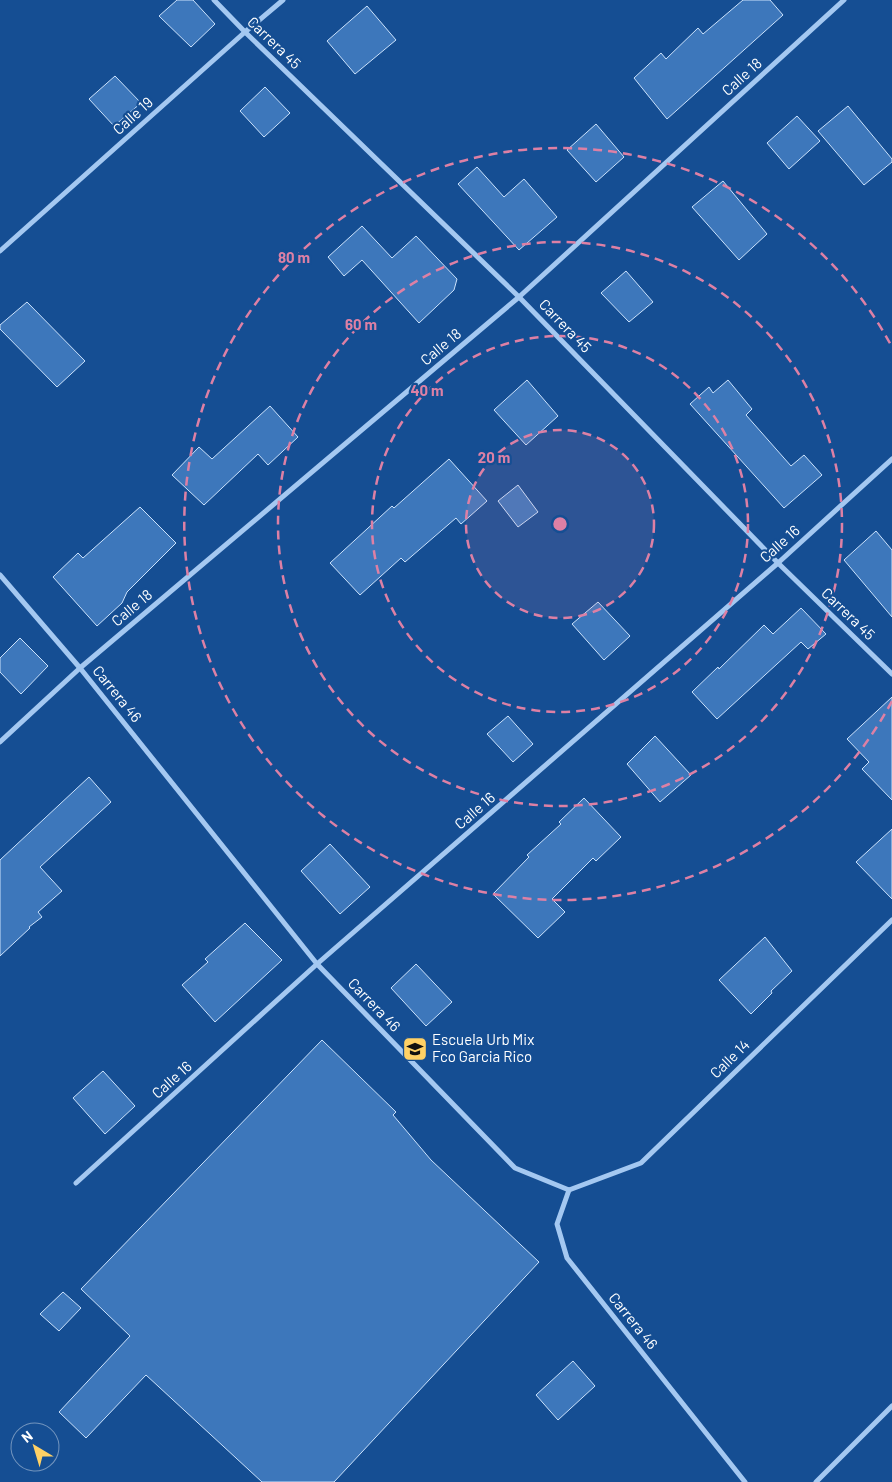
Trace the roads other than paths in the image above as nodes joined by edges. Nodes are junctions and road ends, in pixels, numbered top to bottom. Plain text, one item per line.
1 (214, 0) edge
2 (283, 0) edge
3 (844, 0) edge
4 (245, 32) junction
5 (0, 251) edge
6 (519, 297) junction
7 (892, 459) edge
8 (778, 563) junction
9 (0, 576) edge
10 (80, 668) junction
11 (892, 674) edge
12 (0, 742) edge
13 (892, 920) edge
14 (317, 964) junction
15 (76, 1183) dead end
16 (569, 1190) junction
17 (892, 1406) edge
18 (745, 1482) edge
19 (816, 1482) edge

1 - 4 street, Carrera 45
2 - 4 street, Calle 19
3 - 6 street, Calle 18
4 - 5 street, Calle 19
4 - 6 street, Carrera 45
6 - 8 street, Carrera 45
6 - 10 street, Calle 18
7 - 8 street, Calle 16
8 - 11 street, Carrera 45
8 - 14 street, Calle 16
9 - 10 street, Carrera 46
10 - 12 street, Calle 18
10 - 14 street, Carrera 46
13 - 16 street, Calle 14
14 - 15 street, Calle 16
14 - 16 street, Carrera 46
16 - 18 street, Carrera 46
17 - 19 street

